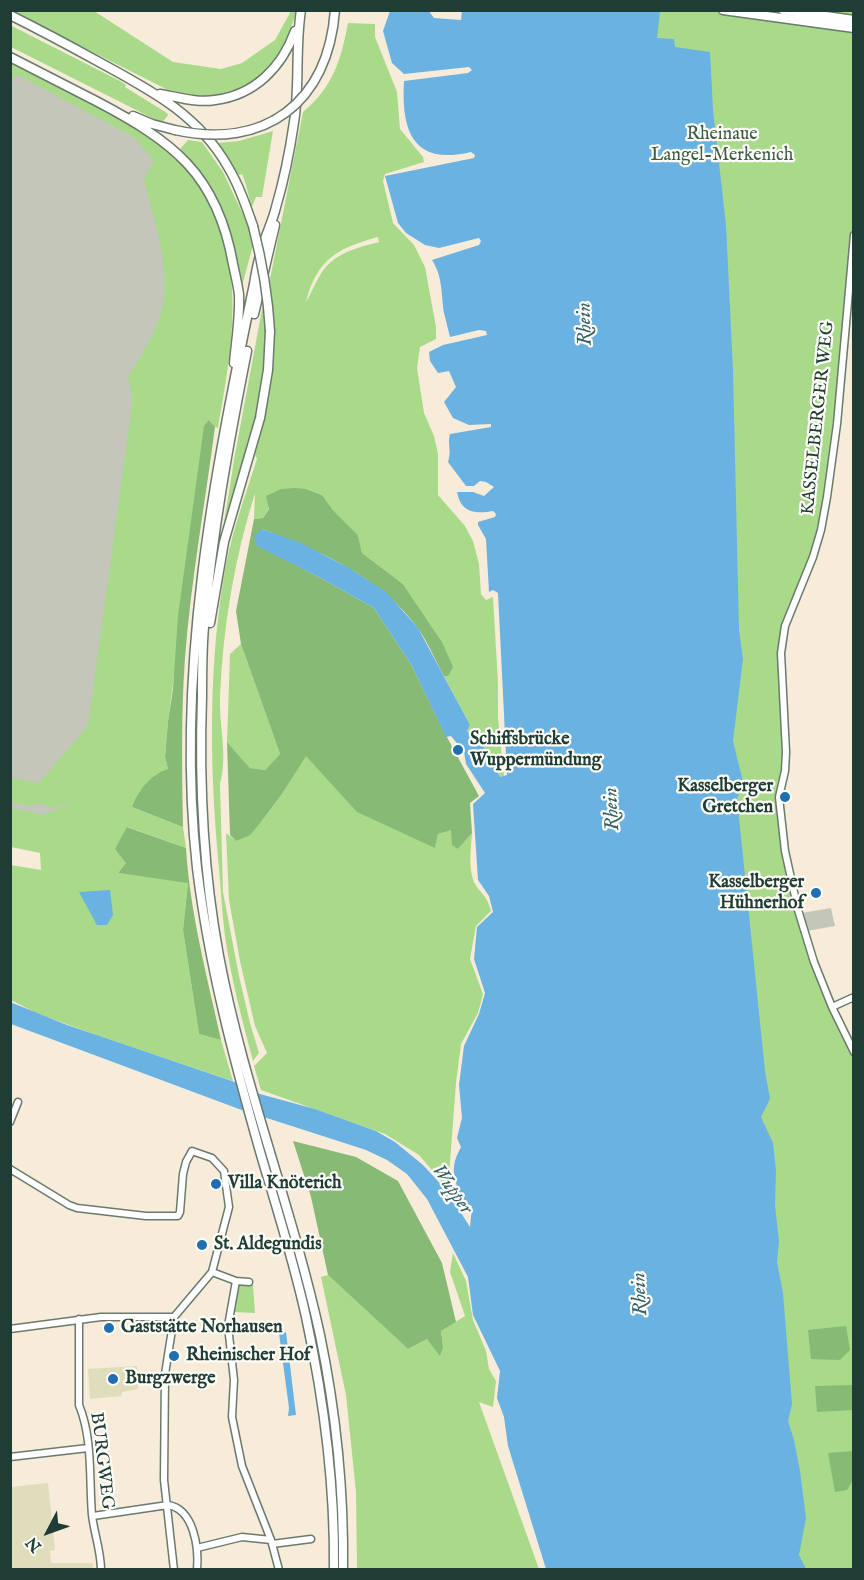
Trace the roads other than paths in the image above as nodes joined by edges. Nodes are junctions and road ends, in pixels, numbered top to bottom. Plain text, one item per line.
1 (303, 10) edge
2 (335, 10) edge
3 (723, 10) edge
4 (783, 10) edge
5 (10, 15) edge
6 (854, 20) edge
7 (854, 28) edge
8 (10, 57) edge
9 (73, 89) junction
10 (158, 93) junction
11 (854, 235) edge
12 (232, 385) junction
13 (202, 674) junction
14 (854, 997) edge
15 (832, 1007) junction
16 (233, 1037) junction
17 (854, 1052) edge
18 (14, 1106) edge
19 (10, 1122) edge
20 (10, 1169) edge
21 (212, 1272) junction
22 (236, 1281) junction
23 (249, 1282) dead end
24 (174, 1317) junction
25 (79, 1319) junction
26 (10, 1329) edge
27 (88, 1448) junction
28 (10, 1457) edge
29 (168, 1505) junction
30 (93, 1516) junction
31 (311, 1539) dead end
32 (271, 1542) junction
33 (197, 1548) junction
34 (101, 1569) edge
35 (174, 1569) edge
36 (197, 1569) edge
37 (279, 1569) edge
38 (334, 1569) edge
39 (343, 1569) edge

1 - 10 highway
1 - 12 highway
1 - 13 highway
2 - 9 highway, bridge
3 - 7 highway
4 - 6 highway
5 - 10 highway
8 - 9 highway
9 - 12 highway
10 - 13 highway, bridge
11 - 15 street, KASSELBERGER WEG
12 - 16 highway
13 - 16 highway
14 - 15 street
15 - 17 street, KASSELBERGER WEG
16 - 38 highway
16 - 39 highway
18 - 19 street
20 - 21 street
21 - 22 street
21 - 24 street
22 - 23 street
22 - 32 street
24 - 25 street
24 - 29 street
25 - 26 street
25 - 27 street, BURGWEG
27 - 28 street
27 - 30 street, BURGWEG
29 - 30 street
29 - 33 street
29 - 35 street
30 - 34 street, BURGWEG
31 - 32 street
32 - 33 street
32 - 37 street
33 - 36 street

